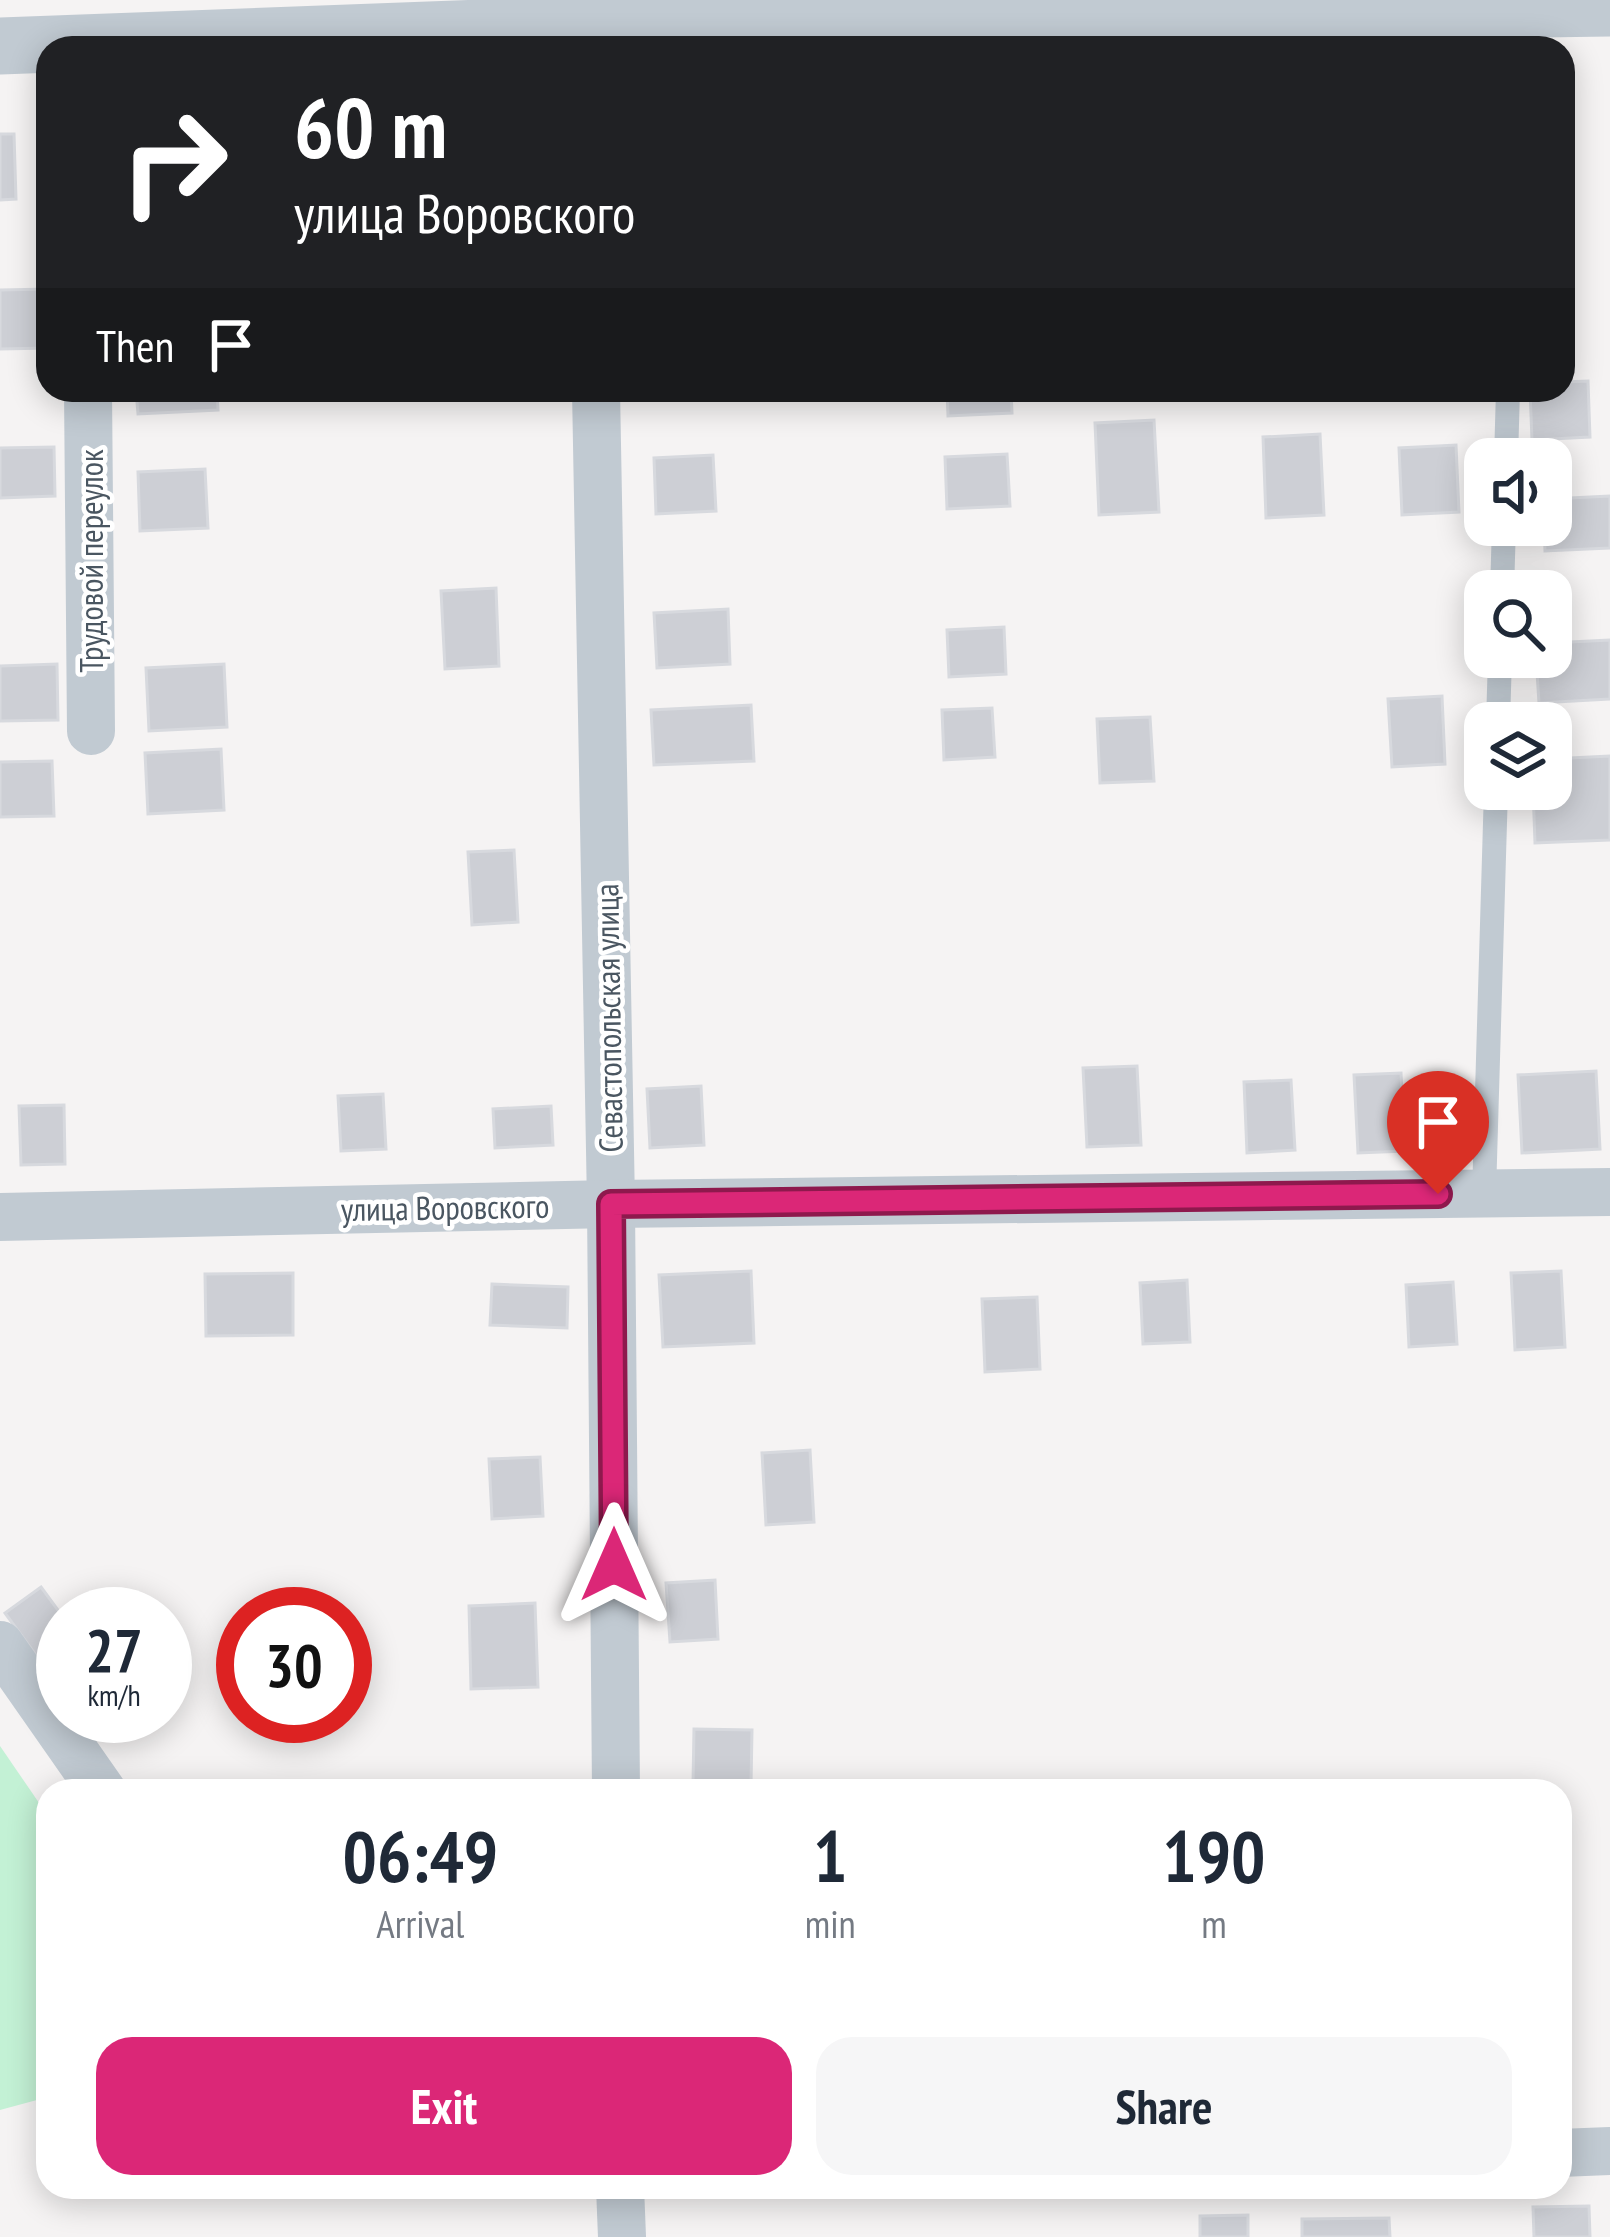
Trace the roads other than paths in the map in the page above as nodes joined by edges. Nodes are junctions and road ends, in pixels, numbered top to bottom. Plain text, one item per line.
1 (1610, 8) edge
2 (590, 24) edge
3 (315, 36) edge
4 (0, 46) edge
5 (36, 46) edge
6 (88, 402) edge
7 (596, 402) edge
8 (1508, 402) edge
9 (1507, 438) edge
10 (91, 731) dead end
11 (1495, 810) edge
12 (1610, 1192) edge
13 (1484, 1194) junction
14 (611, 1204) junction
15 (0, 1217) edge
16 (0, 1645) edge
17 (94, 1779) edge
18 (616, 1779) edge
19 (1610, 2151) edge
20 (1572, 2153) edge
21 (620, 2199) edge
22 (622, 2237) edge

1 - 2 street
2 - 3 street
4 - 5 street
6 - 10 street, Трудовой переулок
7 - 14 street, Севастопольская улица
8 - 9 lane
11 - 13 lane
12 - 13 street, улица Воровского
13 - 14 street, улица Воровского
14 - 15 street, улица Воровского
14 - 18 street, Севастопольская улица
16 - 17 street
19 - 20 street
21 - 22 street

